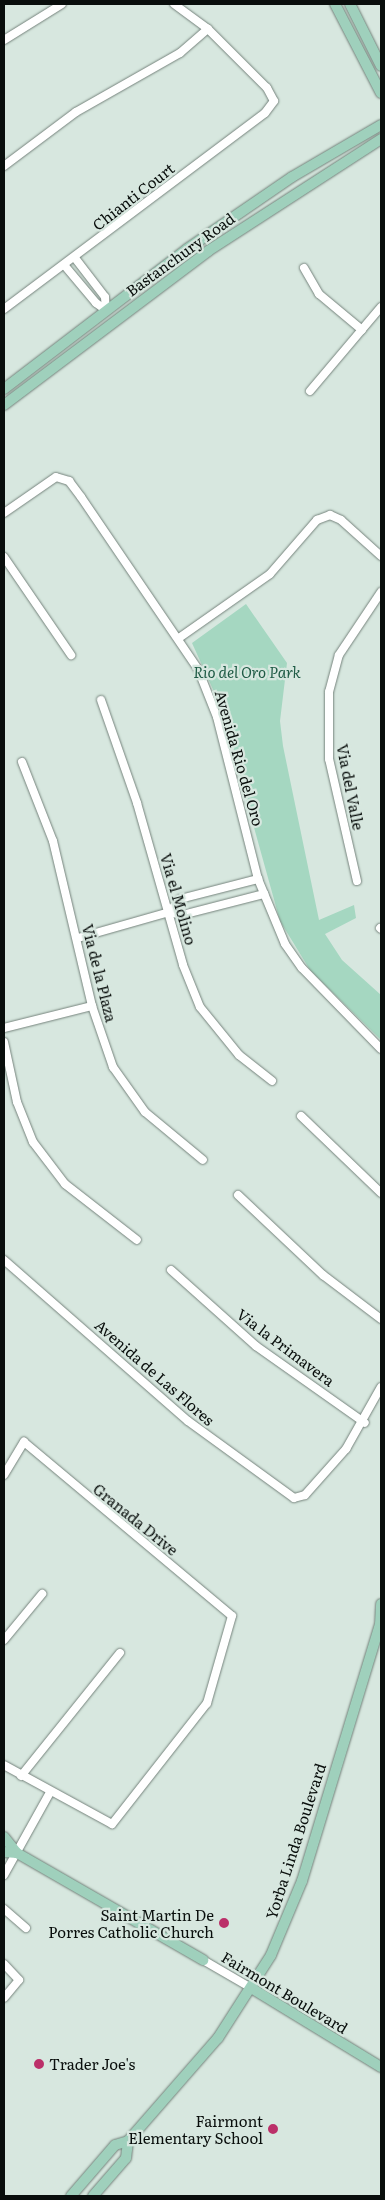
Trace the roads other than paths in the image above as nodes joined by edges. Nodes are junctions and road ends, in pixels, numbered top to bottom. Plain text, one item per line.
1 (62, 4) edge
2 (174, 4) edge
3 (335, 4) edge
4 (350, 4) edge
5 (208, 29) junction
6 (4, 40) edge
7 (381, 66) edge
8 (381, 93) edge
9 (381, 125) edge
10 (381, 139) edge
11 (4, 166) edge
12 (75, 258) junction
13 (65, 266) junction
14 (304, 268) dead end
15 (381, 307) edge
16 (4, 309) edge
17 (106, 310) junction
18 (115, 321) junction
19 (362, 330) junction
20 (4, 389) edge
21 (310, 391) dead end
22 (4, 405) edge
23 (4, 513) edge
24 (381, 556) edge
25 (4, 557) edge
26 (381, 592) edge
27 (179, 638) junction
28 (71, 655) dead end
29 (101, 700) dead end
30 (22, 762) dead end
31 (258, 879) junction
32 (357, 881) dead end
33 (264, 894) junction
34 (169, 912) junction
35 (78, 938) junction
36 (92, 1006) junction
37 (4, 1028) edge
38 (4, 1042) edge
39 (381, 1049) edge
40 (272, 1081) dead end
41 (301, 1116) dead end
42 (203, 1160) dead end
43 (381, 1193) edge
44 (238, 1195) dead end
45 (137, 1240) dead end
46 (4, 1260) edge
47 (171, 1270) dead end
48 (381, 1319) edge
49 (381, 1387) edge
50 (365, 1423) junction
51 (4, 1475) edge
52 (42, 1594) dead end
53 (381, 1604) edge
54 (380, 1624) edge
55 (4, 1640) edge
56 (120, 1653) dead end
57 (4, 1765) edge
58 (21, 1776) junction
59 (49, 1794) junction
60 (4, 1838) edge
61 (4, 1852) edge
62 (17, 1853) junction
63 (4, 1875) edge
64 (4, 1909) edge
65 (26, 1928) dead end
66 (203, 1960) joint
67 (4, 1964) edge
68 (253, 1989) junction
69 (4, 1998) edge
70 (381, 2067) edge
71 (128, 2141) junction
72 (71, 2196) edge
73 (93, 2196) edge

1 - 6 street
2 - 5 street
3 - 8 main road
4 - 7 main road
5 - 11 street
5 - 12 street, Chianti Court
9 - 17 main road, Bastanchury Road
10 - 18 main road, Bastanchury Road
12 - 13 street, Chianti Court
12 - 17 street
13 - 16 street, Chianti Court
13 - 17 street
14 - 19 street
15 - 19 street
17 - 18 main road
17 - 20 main road, Bastanchury Road
18 - 22 main road, Bastanchury Road
19 - 21 street
23 - 27 street, Avenida Rio del Oro
24 - 27 street
25 - 28 street
26 - 32 street, Via del Valle
27 - 31 street, Avenida Rio del Oro
29 - 34 street, Via el Molino
30 - 35 street, Via de la Plaza
31 - 33 street, Avenida Rio del Oro
31 - 34 street
33 - 34 street
33 - 39 street, Avenida Rio del Oro
34 - 35 street
34 - 40 street, Via el Molino
35 - 36 street, Via de la Plaza
36 - 37 street
36 - 42 street, Via de la Plaza
38 - 45 street
41 - 43 street
44 - 48 street
46 - 50 street, Avenida de Las Flores
47 - 50 street, Via la Primavera
49 - 50 street
51 - 59 street, Granada Drive
52 - 55 street
53 - 54 main road, Yorba Linda Boulevard
54 - 68 main road, Yorba Linda Boulevard
56 - 58 street
57 - 58 street
58 - 59 street
59 - 62 street
60 - 62 main road, Fairmont Boulevard
61 - 62 main road, Fairmont Boulevard
62 - 63 street
62 - 66 main road, Fairmont Boulevard
64 - 65 street
66 - 68 street, Fairmont Boulevard
67 - 69 street
68 - 70 main road, Fairmont Boulevard
68 - 71 main road, Yorba Linda Boulevard
71 - 72 main road, Yorba Linda Boulevard
71 - 73 main road, Yorba Linda Boulevard

